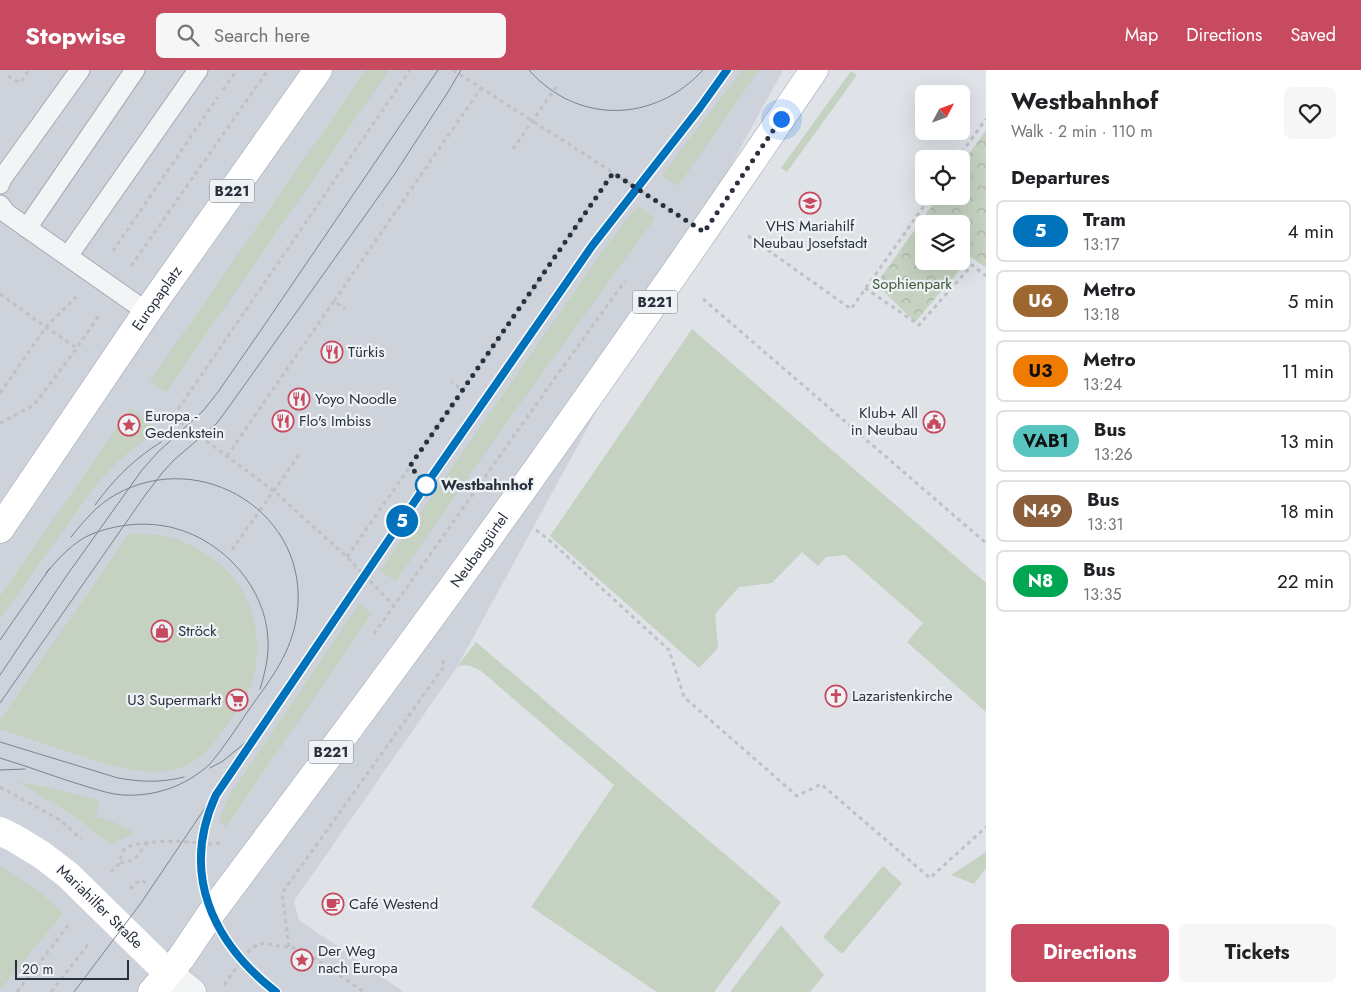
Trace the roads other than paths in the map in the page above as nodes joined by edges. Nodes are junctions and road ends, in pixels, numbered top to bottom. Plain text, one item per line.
1 (80, 70) edge
2 (135, 70) edge
3 (198, 70) edge
4 (318, 70) edge
5 (814, 70) edge
6 (0, 184) edge
7 (0, 205) edge
8 (27, 228) junction
9 (68, 256) junction
10 (147, 312) junction
11 (0, 529) edge
12 (0, 831) edge
13 (160, 983) edge
14 (192, 992) edge

1 - 6 lane
2 - 8 lane
3 - 9 lane
4 - 10 main road, Europaplatz / B221
5 - 13 main road, Neubaugürtel / B221
7 - 8 lane
8 - 9 lane
9 - 10 lane
10 - 11 main road, Europaplatz / B221
12 - 13 main road, Mariahilfer Straße
13 - 14 street, Mariahilfer Straße

